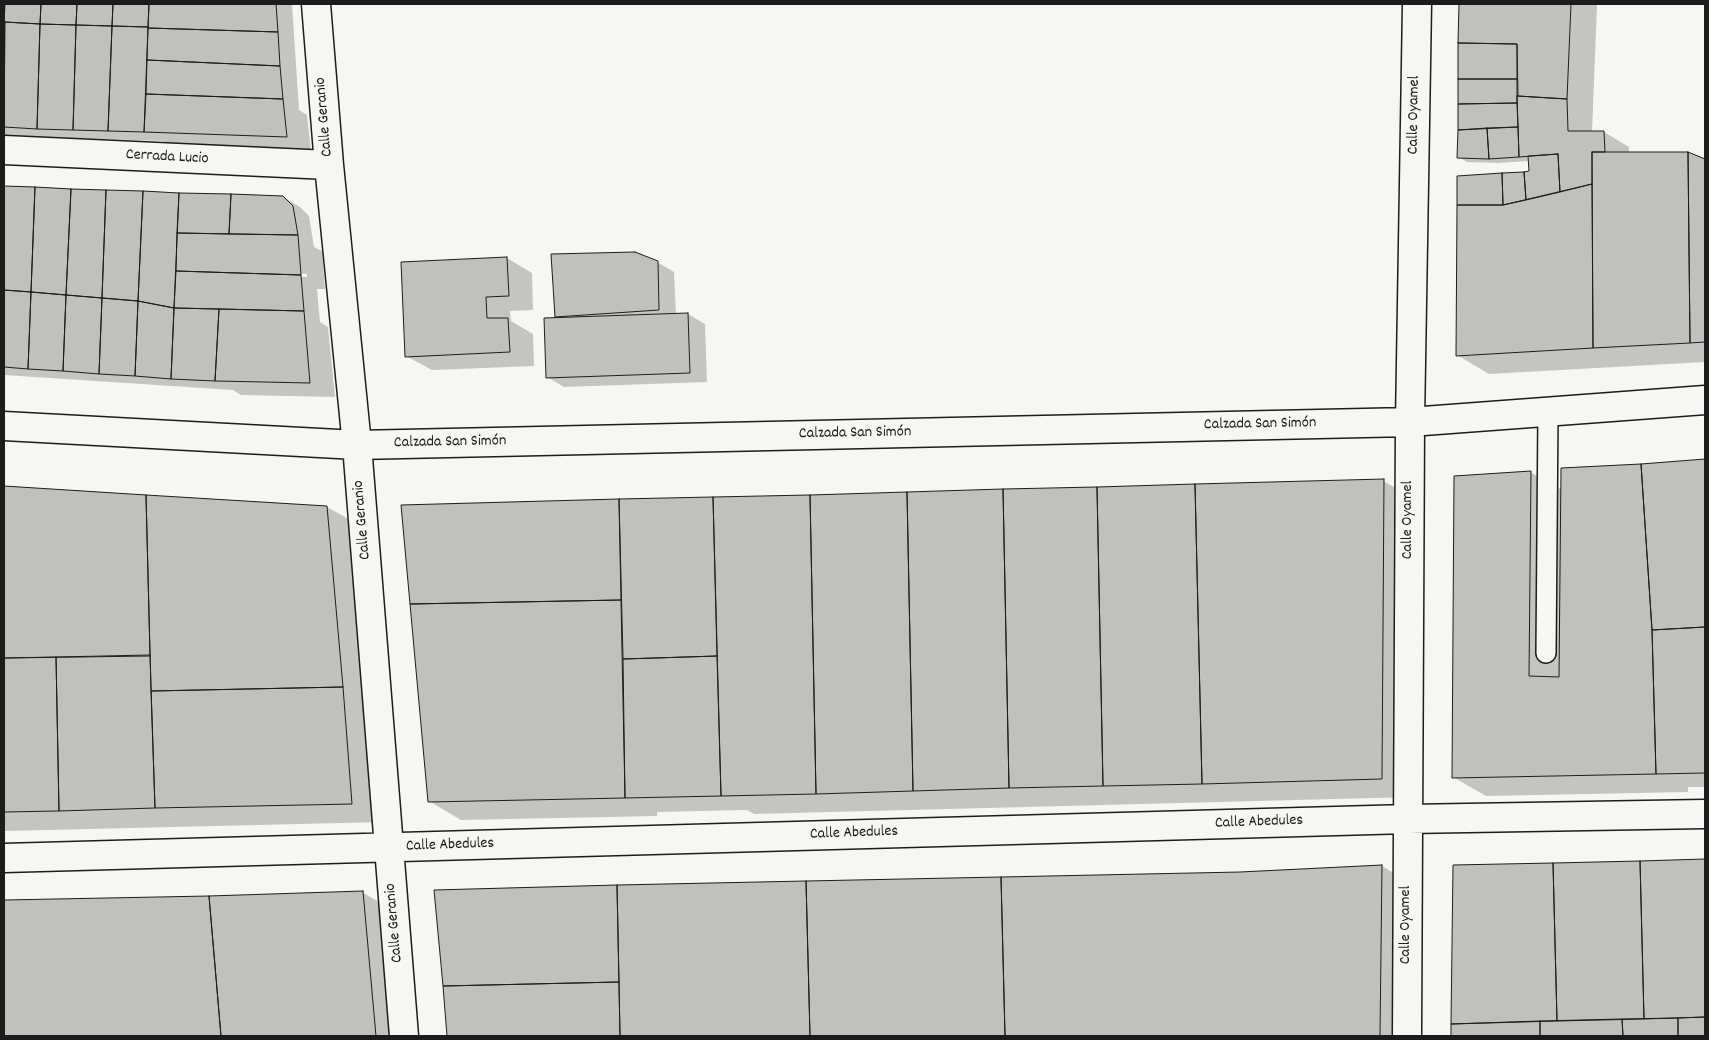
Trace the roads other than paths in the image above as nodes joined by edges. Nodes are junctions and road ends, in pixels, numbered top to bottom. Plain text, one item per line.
1 (316, 4) edge
2 (1417, 4) edge
3 (4, 150) edge
4 (329, 165) junction
5 (1705, 400) edge
6 (1548, 412) junction
7 (1410, 422) junction
8 (4, 426) edge
9 (357, 445) junction
10 (1546, 653) dead end
11 (1705, 814) edge
12 (1408, 819) junction
13 (389, 848) junction
14 (4, 858) edge
15 (404, 1036) edge
16 (1407, 1036) edge

1 - 4 street, Calle Geranio
2 - 7 street, Calle Oyamel
3 - 4 street, Cerrada Lucio
4 - 9 street, Calle Geranio
5 - 6 street, Calzada San Simón
6 - 7 street, Calzada San Simón
6 - 10 lane
7 - 9 street, Calzada San Simón
7 - 12 street, Calle Oyamel
8 - 9 street, Calzada San Simón
9 - 13 street, Calle Geranio
11 - 12 street, Calle Abedules
12 - 13 street, Calle Abedules
12 - 16 street, Calle Oyamel
13 - 14 street, Calle Abedules
13 - 15 street, Calle Geranio

